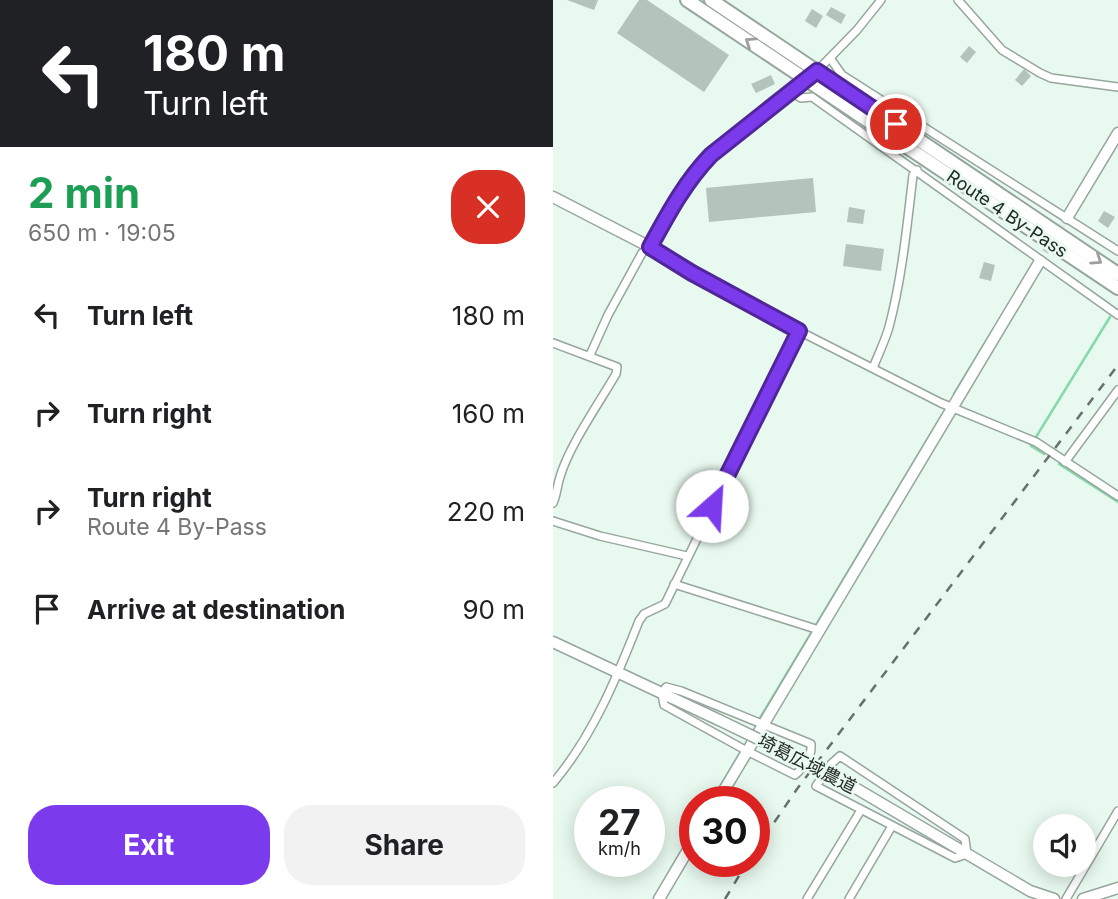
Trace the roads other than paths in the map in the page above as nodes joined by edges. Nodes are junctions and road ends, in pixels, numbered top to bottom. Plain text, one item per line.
1 (687, 0) edge
2 (711, 0) edge
3 (881, 0) edge
4 (958, 0) edge
5 (831, 58) junction
6 (817, 71) junction
7 (806, 80) junction
8 (1118, 88) edge
9 (792, 93) junction
10 (1118, 133) edge
11 (916, 170) junction
12 (553, 197) edge
13 (1064, 222) junction
14 (650, 247) junction
15 (1118, 251) edge
16 (1042, 256) junction
17 (1118, 274) edge
18 (1118, 288) edge
19 (1118, 315) edge
20 (799, 331) junction
21 (553, 343) edge
22 (590, 355) junction
23 (873, 368) junction
24 (1118, 390) edge
25 (951, 407) junction
26 (1065, 461) junction
27 (1118, 496) edge
28 (553, 503) edge
29 (553, 521) edge
30 (687, 556) junction
31 (674, 584) junction
32 (819, 630) junction
33 (553, 642) edge
34 (618, 674) junction
35 (662, 694) junction
36 (763, 724) junction
37 (747, 751) junction
38 (553, 783) edge
39 (726, 786) edge
40 (861, 810) junction
41 (1118, 811) edge
42 (892, 826) junction
43 (967, 854) junction
44 (679, 865) edge
45 (1118, 888) edge
46 (659, 899) edge
47 (807, 899) edge
48 (849, 899) edge
49 (1054, 899) edge
50 (1066, 899) edge
51 (1083, 899) edge

7 -> 1 highway, Route 4 By-Pass
2 - 6 highway, Route 4 By-Pass
3 - 5 street
4 - 8 street
5 - 6 street
5 - 13 street
6 - 7 street
6 -> 17 highway, Route 4 By-Pass
7 - 9 street
7 - 18 highway, Route 4 By-Pass
9 - 11 street
9 - 14 street
10 - 13 street
11 - 16 street
11 - 23 street
12 - 14 street
13 - 15 street
14 - 20 street
14 - 22 street
16 - 19 street
16 - 25 street
20 - 23 street
20 - 30 street
21 - 22 street
22 - 28 street
23 - 25 street
24 - 26 street
25 - 26 street
25 - 32 street
26 - 27 street
29 - 30 street
30 - 31 street
31 - 32 street
31 - 34 street
32 - 36 street
33 - 34 street, 埼葛広域農道
34 - 35 street, 埼葛広域農道
34 - 38 street
35 - 36 street
35 - 37 street
35 - 43 street, 埼葛広域農道, bridge
36 - 37 street
36 - 37 street
37 - 39 street
40 - 42 street
40 - 43 street
40 - 47 street
41 - 50 street
42 - 43 street
42 - 48 street
43 - 49 street, 埼葛広域農道
44 - 46 street
45 - 51 street

